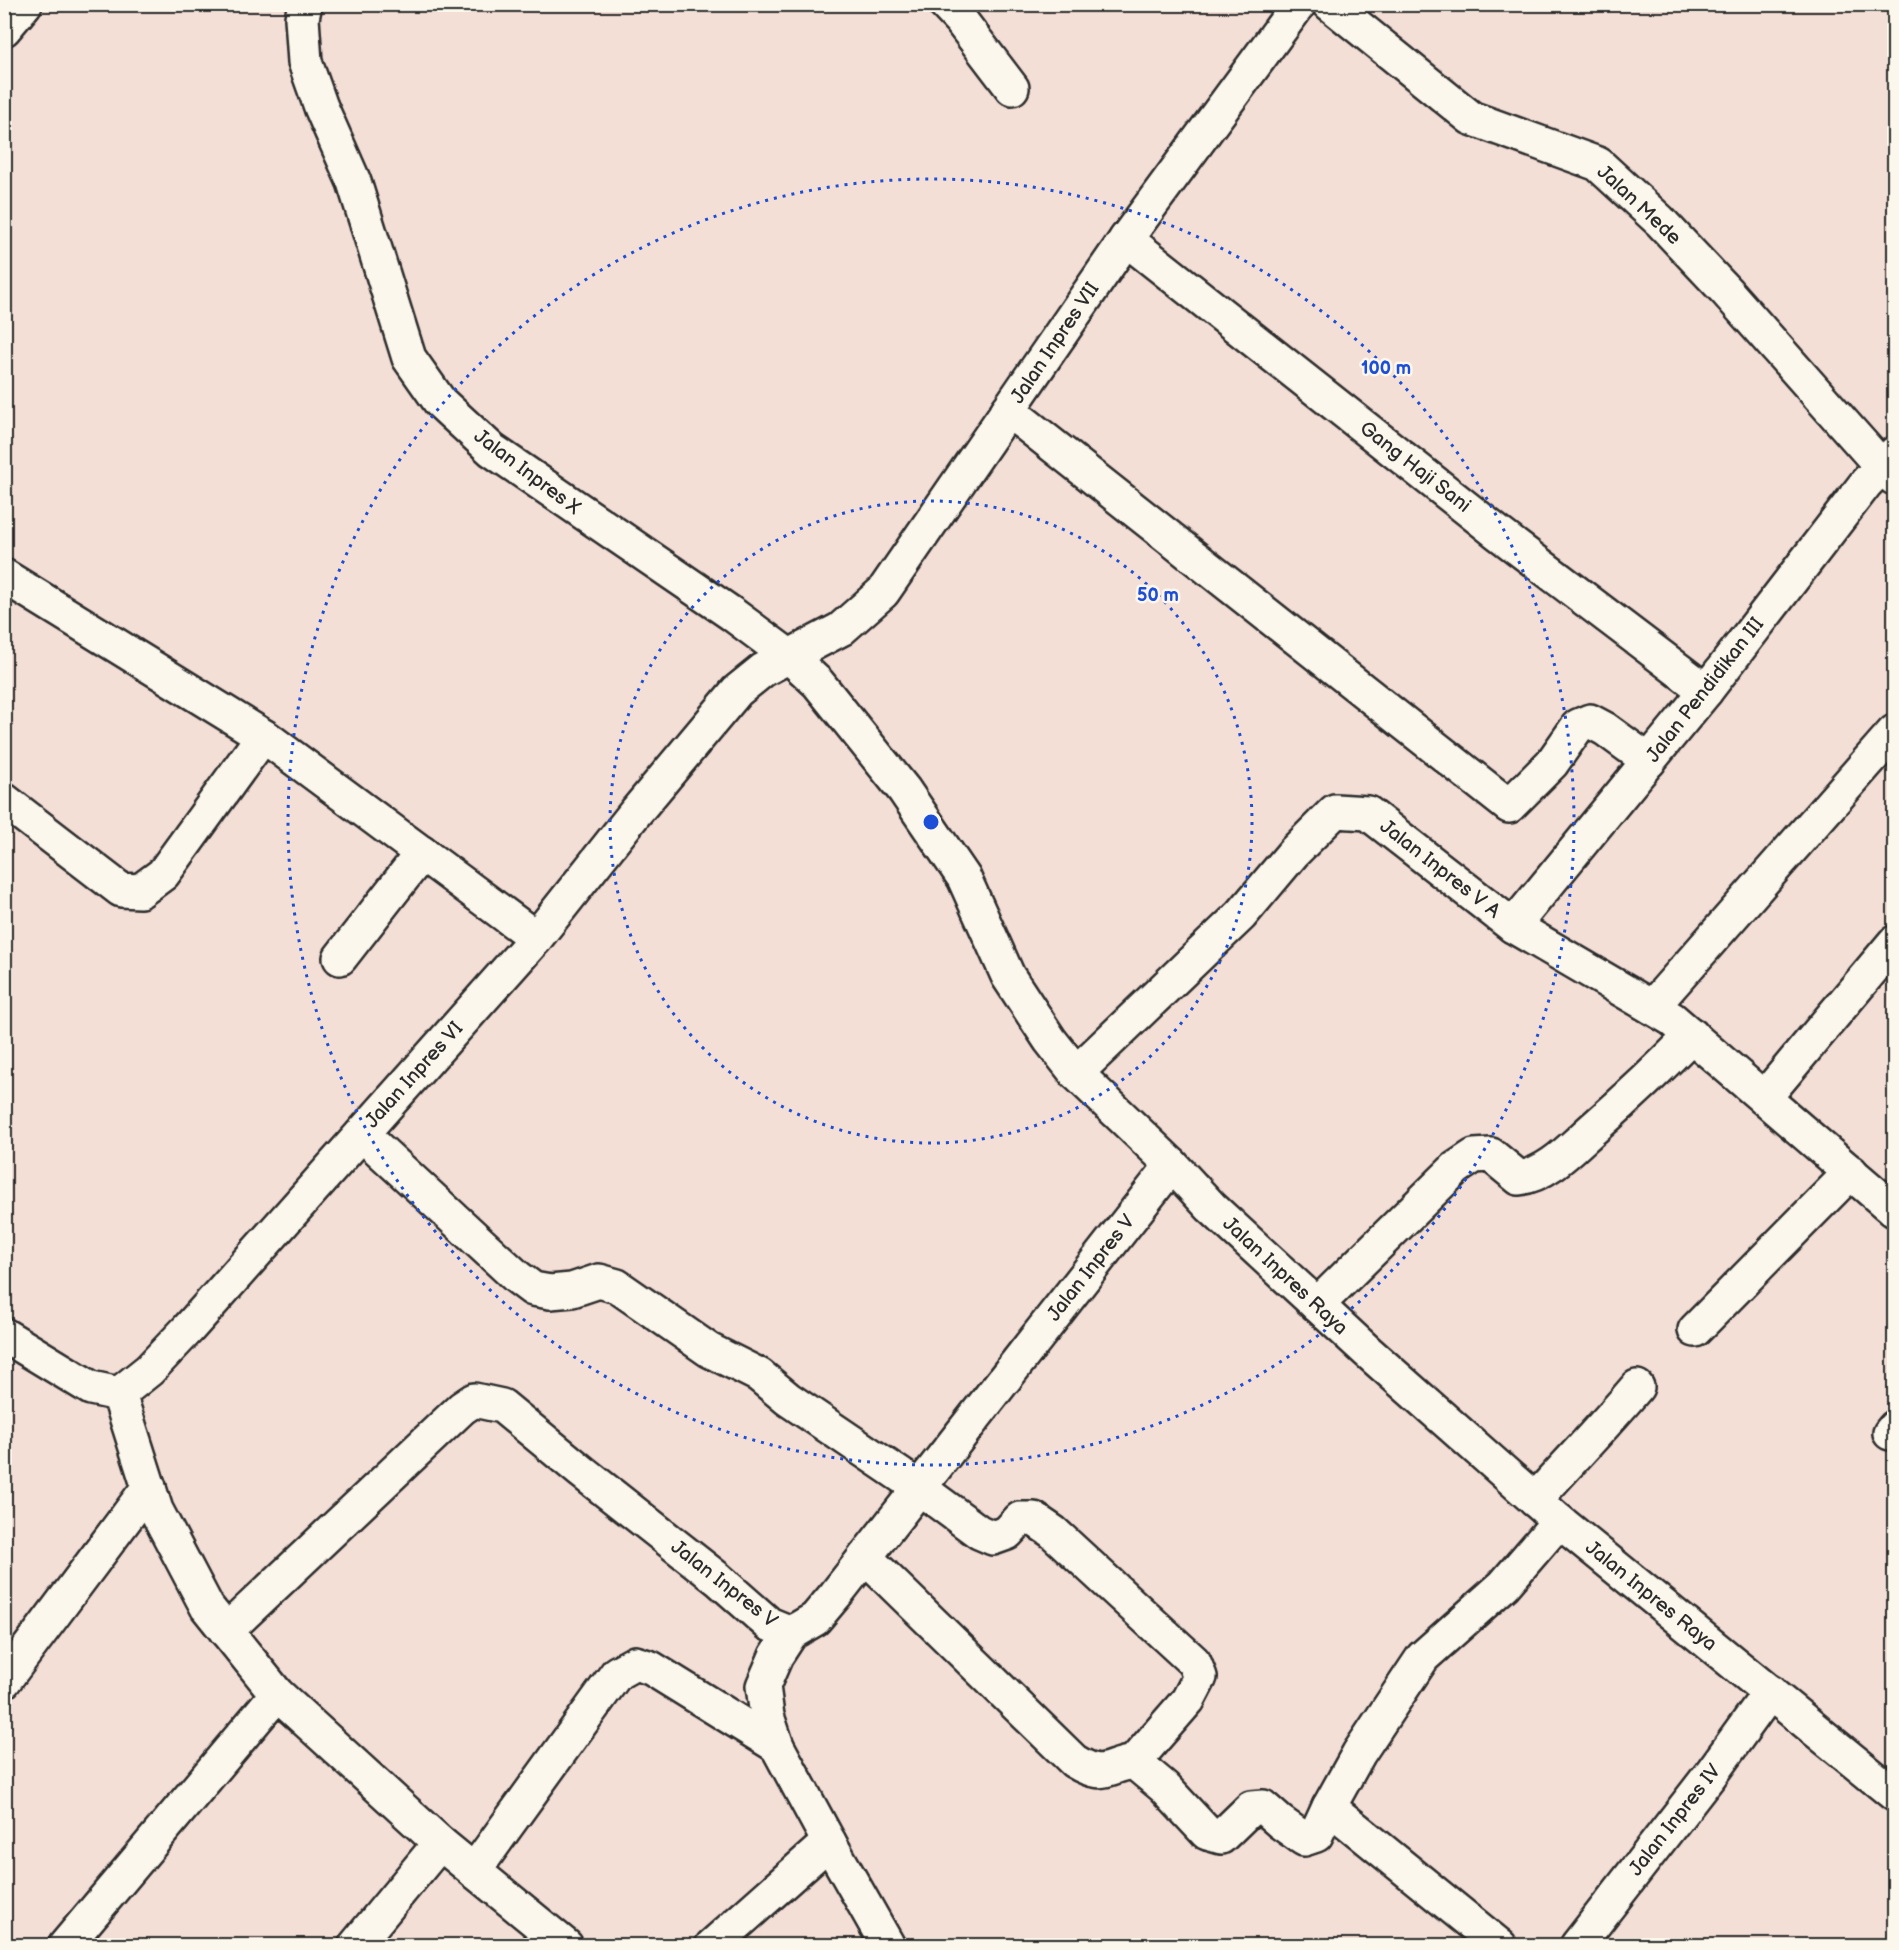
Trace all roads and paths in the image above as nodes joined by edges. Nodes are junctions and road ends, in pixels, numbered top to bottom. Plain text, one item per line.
1 (25, 4) edge
2 (305, 4) edge
3 (945, 4) edge
4 (1299, 4) edge
5 (1330, 4) edge
6 (4, 29) edge
7 (1012, 88) dead end
8 (1126, 239) junction
9 (1008, 410) junction
10 (1890, 466) edge
11 (4, 576) edge
12 (790, 657) junction
13 (1706, 691) junction
14 (1894, 732) edge
15 (263, 736) junction
16 (1649, 761) junction
17 (4, 800) edge
18 (422, 854) junction
19 (1513, 926) junction
20 (536, 938) junction
21 (1894, 943) edge
22 (340, 958) dead end
23 (1672, 1020) junction
24 (1076, 1073) junction
25 (1764, 1098) junction
26 (362, 1134) junction
27 (1172, 1165) junction
28 (1851, 1172) junction
29 (1894, 1210) edge
30 (1317, 1305) junction
31 (1695, 1330) dead end
32 (4, 1335) edge
33 (1637, 1387) dead end
34 (119, 1395) junction
35 (149, 1487) junction
36 (918, 1487) junction
37 (1547, 1511) junction
38 (865, 1557) junction
39 (226, 1631) junction
40 (791, 1633) junction
41 (4, 1681) edge
42 (1770, 1692) junction
43 (277, 1694) junction
44 (777, 1746) junction
45 (1134, 1762) junction
46 (1894, 1794) edge
47 (1329, 1807) junction
48 (829, 1842) junction
49 (440, 1843) junction
50 (474, 1871) junction
51 (65, 1946) edge
52 (355, 1946) edge
53 (566, 1946) edge
54 (712, 1946) edge
55 (888, 1946) edge
56 (1500, 1946) edge
57 (1577, 1946) edge

1 - 6 street
2 - 12 street, Jalan Inpres X
3 - 7 street
4 - 8 street, Jalan Inpres VII
5 - 10 street, Jalan Mede
8 - 9 street, Jalan Inpres VII
8 - 13 street, Gang Haji Sani
9 - 12 street, Jalan Inpres VII
9 - 16 street
10 - 13 street, Jalan Pendidikan III
11 - 15 street
12 - 20 street, Jalan Inpres VI
12 - 24 street, Jalan Inpres Raya
13 - 16 street, Jalan Pendidikan III
14 - 23 street
15 - 17 street
15 - 18 street
16 - 19 street, Jalan Pendidikan III
18 - 20 street
18 - 22 street
19 - 23 street, Jalan Inpres V A
19 - 24 street, Jalan Inpres V A
20 - 26 street, Jalan Inpres VI
21 - 25 street
23 - 25 street, Jalan Inpres V A
23 - 30 street
24 - 27 street, Jalan Inpres Raya
25 - 28 street, Jalan Inpres V A
26 - 34 street, Jalan Inpres VI
26 - 36 street
27 - 30 street, Jalan Inpres Raya
27 - 36 street, Jalan Inpres V
28 - 29 street, Jalan Inpres V A
28 - 31 street
30 - 37 street, Jalan Inpres Raya
32 - 34 street
33 - 37 street
34 - 35 street
35 - 39 street
35 - 41 street
36 - 38 street, Jalan Inpres V
36 - 45 street
37 - 42 street, Jalan Inpres Raya
37 - 47 street
38 - 40 street, Jalan Inpres V
38 - 45 street
39 - 40 street, Jalan Inpres V
39 - 43 street
40 - 44 street
42 - 46 street, Jalan Inpres Raya
42 - 57 street, Jalan Inpres IV
43 - 49 street
43 - 51 street
44 - 48 street
44 - 50 street
45 - 47 street
47 - 56 street
48 - 54 street
48 - 55 street
49 - 50 street
49 - 52 street
50 - 53 street

